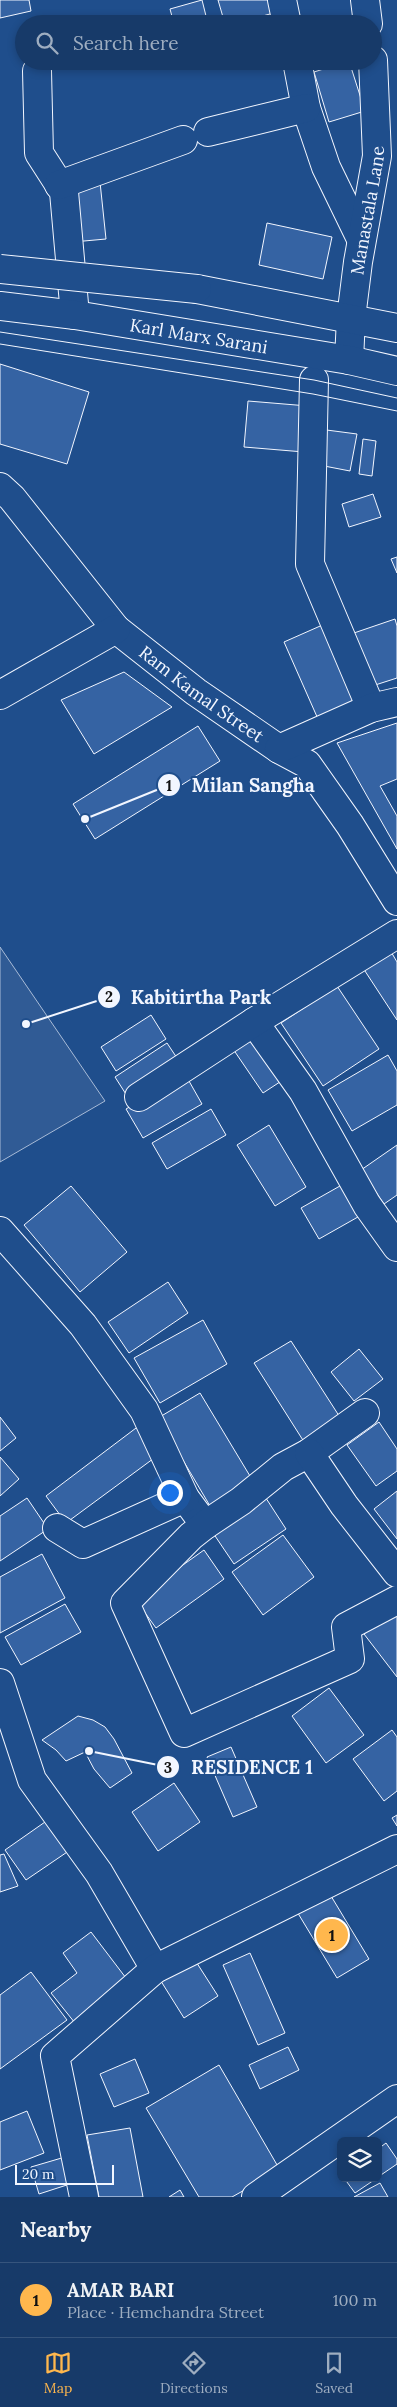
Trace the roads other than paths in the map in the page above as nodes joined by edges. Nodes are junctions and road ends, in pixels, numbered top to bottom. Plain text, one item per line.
1 (282, 0) edge
2 (365, 0) edge
3 (285, 15) edge
4 (367, 15) edge
5 (298, 70) edge
6 (375, 70) edge
7 (37, 71) dead end
8 (306, 108) junction
9 (386, 115) edge
10 (60, 185) junction
11 (361, 239) junction
12 (0, 270) edge
13 (0, 306) edge
14 (75, 315) junction
15 (351, 318) junction
16 (397, 328) edge
17 (350, 360) junction
18 (397, 371) edge
19 (314, 380) dead end
20 (0, 487) edge
21 (116, 629) junction
22 (0, 696) edge
23 (397, 702) edge
24 (371, 708) junction
25 (279, 749) junction
26 (397, 901) edge
27 (397, 934) edge
28 (254, 1022) junction
29 (138, 1097) dead end
30 (0, 1231) edge
31 (397, 1248) edge
32 (364, 1413) dead end
33 (309, 1453) junction
34 (185, 1498) junction
35 (205, 1525) junction
36 (58, 1528) dead end
37 (397, 1573) edge
38 (397, 1600) edge
39 (0, 1683) edge
40 (397, 1849) edge
41 (155, 1969) junction
42 (397, 2099) edge
43 (84, 2197) edge
44 (256, 2197) edge

1 - 3 street
2 - 4 street
5 - 8 street
6 - 9 street, Manastala Lane
7 - 10 street
8 - 10 street
8 - 11 street
9 - 11 street, Manastala Lane
10 - 14 street
11 - 15 street, Manastala Lane
12 - 15 street, bridge
13 - 14 street, Karl Marx Sarani
14 - 17 street, Karl Marx Sarani
15 - 16 street
15 - 17 street, Manastala Lane
17 - 18 street, Karl Marx Sarani
19 - 24 street
20 - 21 street, Ram Kamal Street
21 - 22 street
21 - 25 street, Ram Kamal Street
23 - 24 street
24 - 25 street
25 - 26 street, Ram Kamal Street
27 - 28 street
28 - 29 street
28 - 31 street
30 - 34 street
32 - 33 street
33 - 35 street
33 - 37 street
34 - 35 street
34 - 36 street
35 - 38 street
39 - 41 street
40 - 41 street
41 - 43 street
42 - 44 street

